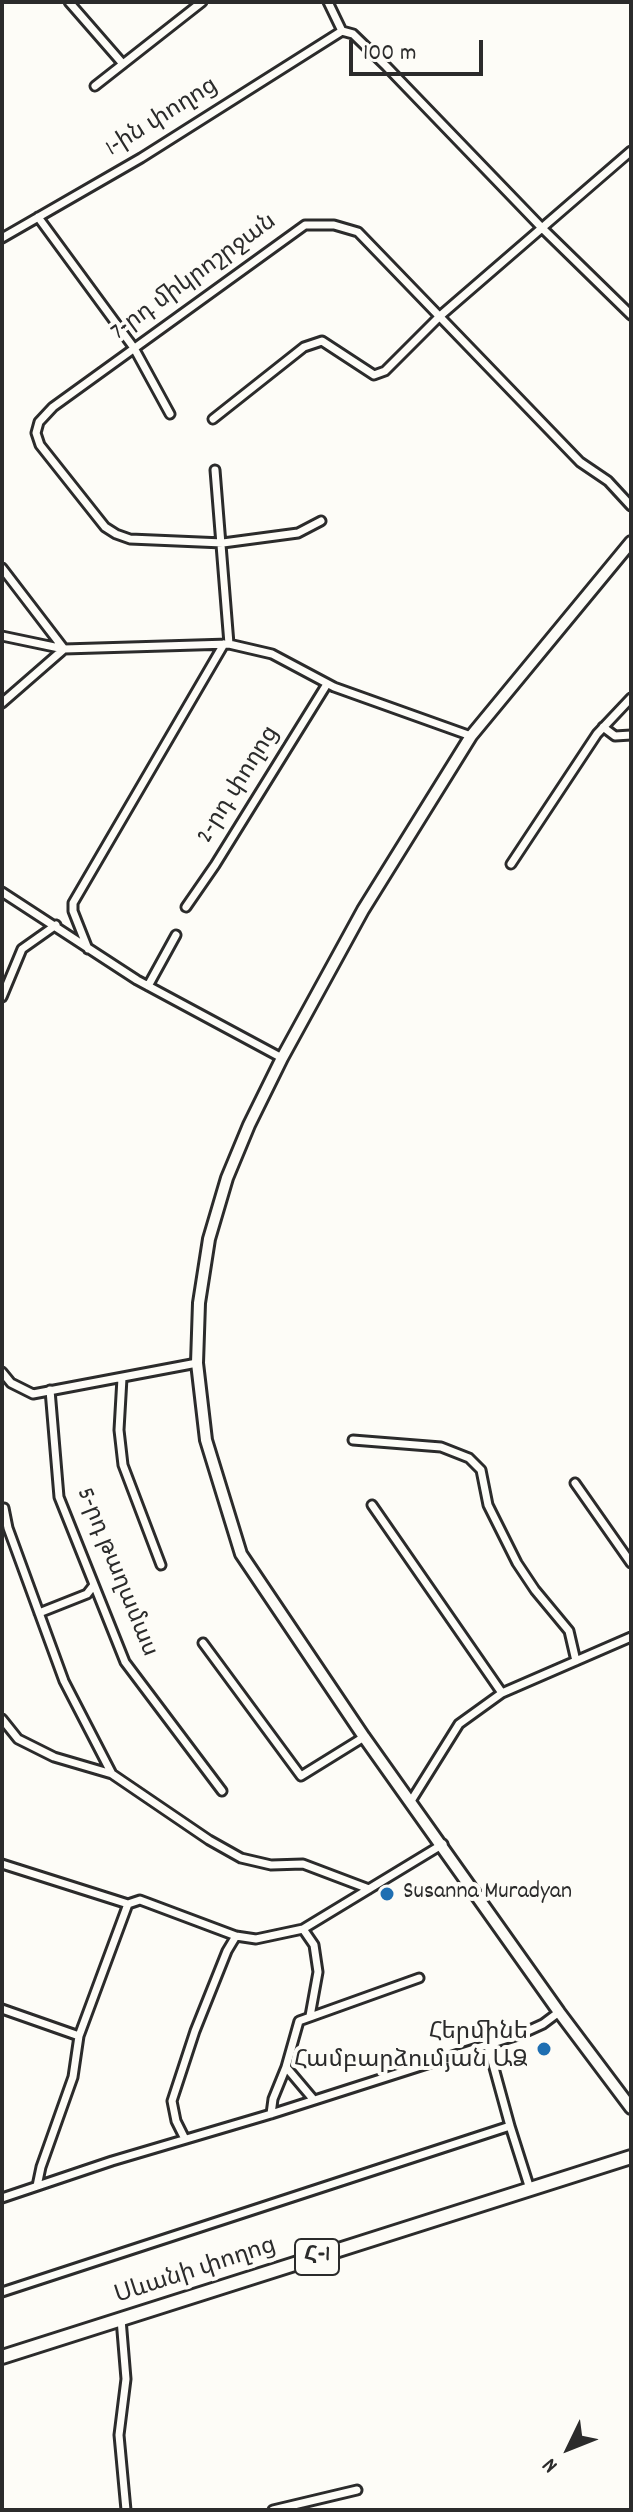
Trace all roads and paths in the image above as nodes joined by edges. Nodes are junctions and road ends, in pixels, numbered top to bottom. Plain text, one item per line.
1 (69, 2) edge
2 (202, 2) edge
3 (328, 2) edge
4 (342, 31) junction
5 (123, 64) junction
6 (95, 86) dead end
7 (631, 151) edge
8 (38, 217) junction
9 (543, 229) junction
10 (2, 238) edge
11 (631, 315) edge
12 (440, 316) junction
13 (134, 348) junction
14 (170, 414) dead end
15 (213, 419) dead end
16 (215, 470) dead end
17 (631, 506) edge
18 (321, 521) dead end
19 (631, 542) edge
20 (223, 543) junction
21 (2, 568) edge
22 (2, 636) edge
23 (227, 644) junction
24 (64, 649) junction
25 (327, 684) junction
26 (631, 698) edge
27 (2, 703) edge
28 (603, 727) junction
29 (631, 735) edge
30 (471, 736) junction
31 (511, 864) dead end
32 (2, 892) edge
33 (186, 907) dead end
34 (56, 925) junction
35 (176, 935) dead end
36 (88, 949) junction
37 (148, 986) junction
38 (2, 997) edge
39 (282, 1058) junction
40 (197, 1363) junction
41 (2, 1372) edge
42 (122, 1378) junction
43 (50, 1390) junction
44 (353, 1440) dead end
45 (575, 1483) dead end
46 (372, 1505) dead end
47 (4, 1508) dead end
48 (631, 1563) edge
49 (161, 1565) dead end
50 (94, 1585) junction
51 (39, 1613) junction
52 (631, 1637) edge
53 (203, 1643) dead end
54 (576, 1661) junction
55 (502, 1693) junction
56 (2, 1719) edge
57 (364, 1737) junction
58 (112, 1774) junction
59 (222, 1791) dead end
60 (411, 1801) junction
61 (443, 1844) junction
62 (2, 1864) edge
63 (369, 1889) junction
64 (128, 1904) junction
65 (303, 1929) junction
66 (236, 1936) junction
67 (419, 1978) dead end
68 (2, 2009) edge
69 (559, 2012) junction
70 (310, 2016) junction
71 (79, 2036) junction
72 (488, 2046) junction
73 (286, 2067) junction
74 (313, 2099) junction
75 (631, 2108) edge
76 (271, 2114) junction
77 (510, 2126) junction
78 (185, 2139) junction
79 (631, 2157) edge
80 (37, 2186) junction
81 (530, 2189) junction
82 (2, 2198) edge
83 (2, 2292) edge
84 (121, 2319) junction
85 (2, 2357) edge
86 (357, 2490) dead end
87 (126, 2510) edge
88 (273, 2510) edge

1 - 5 street
2 - 5 street
3 - 4 street
4 - 8 street, 1-ին փողոց
4 - 9 street
5 - 6 street
7 - 9 street
8 - 10 street, 1-ին փողոց
8 - 13 street
9 - 11 street
9 - 12 street
12 - 13 street, 7-րդ միկրոշրջան
12 - 15 street
12 - 17 street, 7-րդ միկրոշրջան
13 - 14 street
13 - 20 street, 7-րդ միկրոշրջան
16 - 20 street
18 - 20 street, 7-րդ միկրոշրջան
19 - 30 main road
20 - 23 street
21 - 24 street
22 - 24 street
23 - 24 street
23 - 25 street
23 - 36 street
24 - 27 street
25 - 30 street
25 - 33 street, 2-րդ փողոց
26 - 28 street
28 - 29 street
28 - 31 street
30 - 39 main road
32 - 34 street
34 - 36 street
34 - 38 street
35 - 37 street
36 - 37 street
37 - 39 street
39 - 40 main road
40 - 42 street
40 - 57 main road
41 - 43 street
42 - 43 street
42 - 49 street
43 - 50 street, 5-րդ թաղամաս
44 - 54 street
45 - 48 street
46 - 55 street
47 - 51 street
50 - 51 street
50 - 59 street, 5-րդ թաղամաս
51 - 58 street
52 - 54 street
53 - 57 street
54 - 55 street
55 - 60 street
56 - 58 street
57 - 60 main road
58 - 63 street
60 - 61 main road
61 - 63 street
61 - 69 main road
62 - 64 street
63 - 65 street
64 - 66 street
64 - 71 street
65 - 66 street
65 - 70 street
66 - 78 street
67 - 70 street
68 - 71 street
69 - 72 street
69 - 75 main road
70 - 73 street
71 - 80 street
72 - 74 street
72 - 77 street
73 - 74 street
73 - 76 street
74 - 76 street
76 - 78 street
77 - 81 street
77 - 83 street
78 - 80 street
79 - 81 main road, Սևանի փողոց / Հ-1
80 - 82 street
81 - 84 main road, Սևանի փողոց / Հ-1
84 - 85 main road, Սևանի փողոց / Հ-1
84 - 87 street
86 - 88 street

